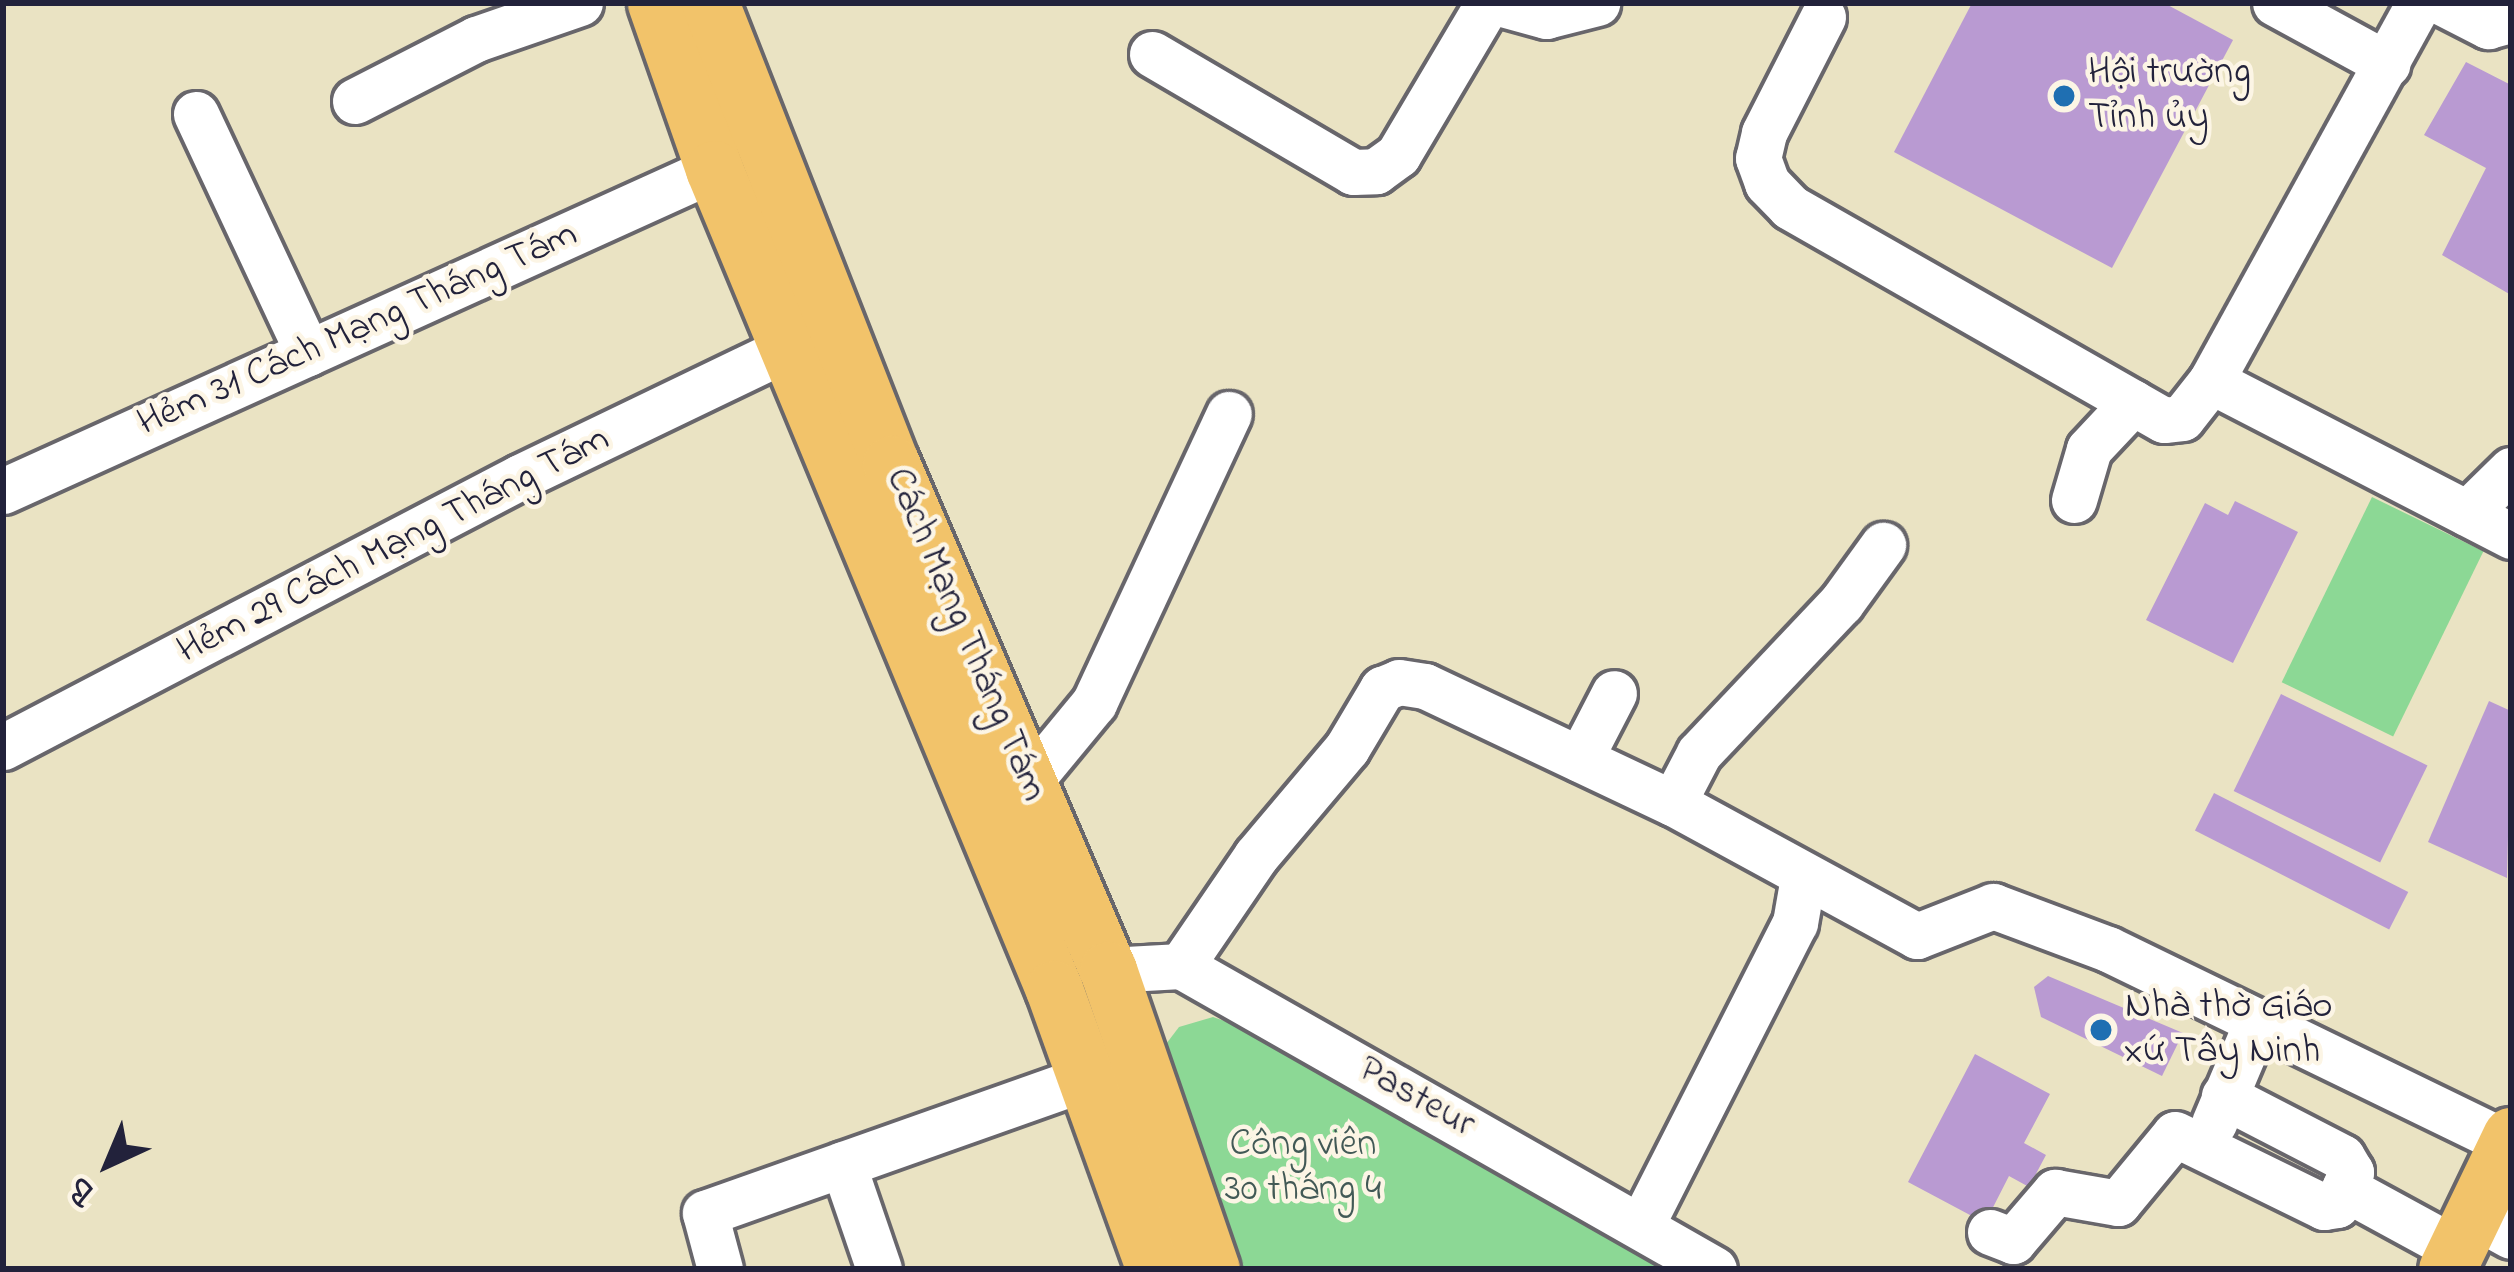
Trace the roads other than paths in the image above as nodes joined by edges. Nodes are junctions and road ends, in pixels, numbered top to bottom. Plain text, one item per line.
1 (580, 3) edge
2 (656, 3) edge
3 (710, 3) edge
4 (1488, 3) edge
5 (1498, 3) edge
6 (1598, 3) edge
7 (2275, 3) edge
8 (2419, 3) edge
9 (2443, 3) edge
10 (1826, 8) edge
11 (2511, 20) edge
12 (1152, 54) dead end
13 (2387, 64) junction
14 (355, 101) dead end
15 (196, 114) dead end
16 (714, 170) junction
17 (812, 337) junction
18 (308, 353) junction
19 (2211, 381) junction
20 (2133, 402) junction
21 (1228, 414) dead end
22 (2511, 470) edge
23 (3, 491) edge
24 (2074, 500) dead end
25 (2467, 513) junction
26 (2511, 536) edge
27 (1883, 545) dead end
28 (1615, 692) dead end
29 (3, 747) edge
30 (1580, 759) junction
31 (1004, 795) junction
32 (1673, 803) junction
33 (1803, 877) junction
34 (1181, 966) junction
35 (1108, 970) junction
36 (1054, 989) junction
37 (2257, 1021) junction
38 (1086, 1078) junction
39 (2224, 1096) junction
40 (2510, 1139) edge
41 (2206, 1145) junction
42 (843, 1164) junction
43 (2344, 1188) junction
44 (1642, 1224) junction
45 (1990, 1232) dead end
46 (2472, 1242) edge
47 (720, 1269) edge
48 (879, 1269) edge
49 (1155, 1269) edge
50 (1211, 1269) edge
51 (1714, 1269) edge

1 - 14 street
2 - 16 main road, Cách Mạng Tháng Tám
3 - 17 main road, Cách Mạng Tháng Tám
4 - 12 street
5 - 6 street
7 - 13 street
8 - 13 street
9 - 11 street
10 - 20 street
13 - 19 street
15 - 18 street
16 - 17 main road, Cách Mạng Tháng Tám
16 - 18 street, Hẻm 31 Cách Mạng Tháng Tám
17 - 29 street, Hẻm 29 Cách Mạng Tháng Tám
17 - 31 main road, Cách Mạng Tháng Tám
18 - 23 street, Hẻm 31 Cách Mạng Tháng Tám
19 - 20 street
19 - 25 street
20 - 24 street
21 - 31 street
22 - 25 street
25 - 26 street
27 - 32 street
28 - 30 street
30 - 32 street
30 - 34 street
31 - 35 main road, Cách Mạng Tháng Tám
31 - 36 main road, Cách Mạng Tháng Tám
32 - 33 street
33 - 37 street
33 - 44 street
34 - 35 street
34 - 44 street, Pasteur
35 - 36 main road
35 - 50 main road, Cách Mạng Tháng Tám
36 - 38 main road, Cách Mạng Tháng Tám
37 - 39 street
37 - 40 street
38 - 42 street
38 - 49 main road, Cách Mạng Tháng Tám
39 - 41 street
39 - 43 street
40 - 46 main road
41 - 43 street
41 - 45 street
42 - 47 street
42 - 48 street
43 - 46 street
44 - 51 street, Pasteur

